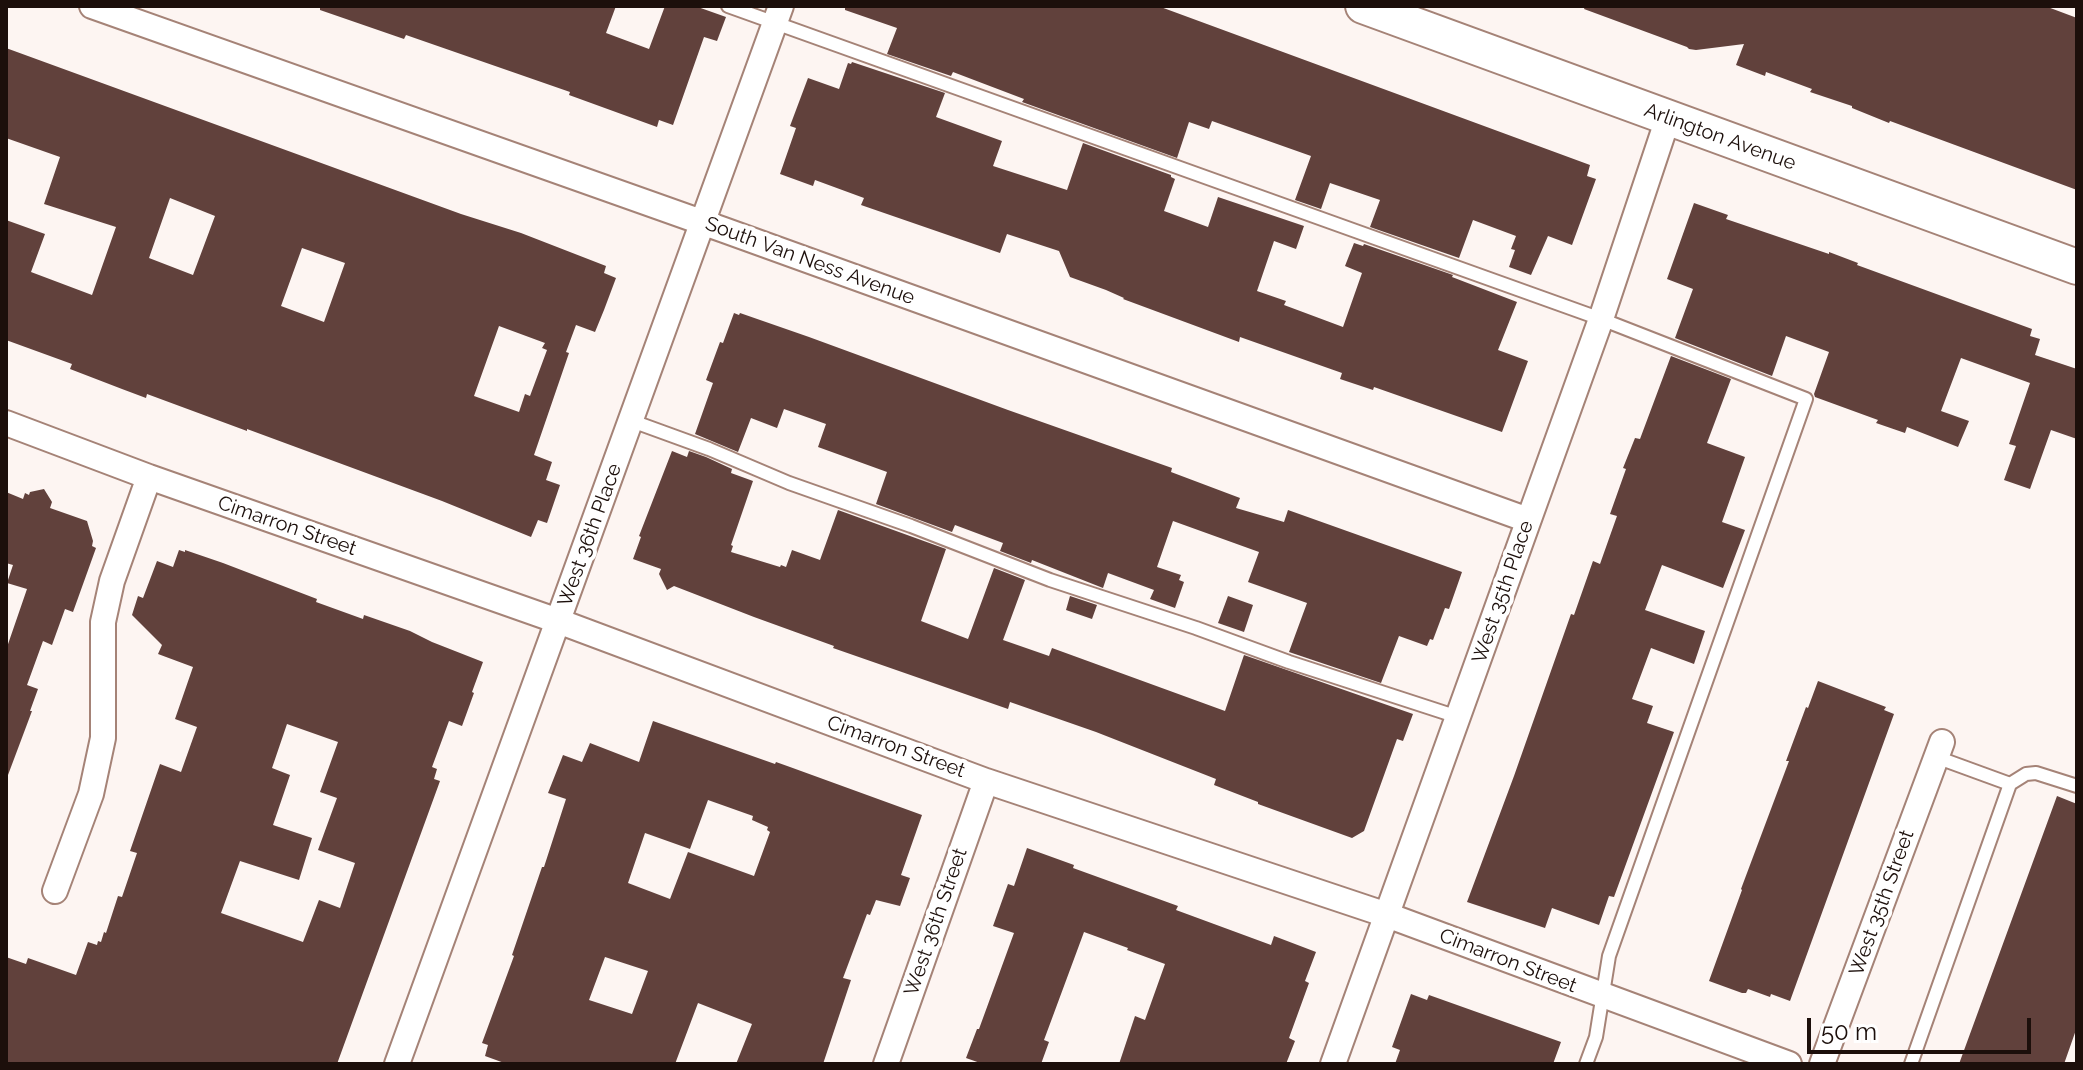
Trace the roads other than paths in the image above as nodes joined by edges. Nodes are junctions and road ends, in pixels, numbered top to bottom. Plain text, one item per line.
1 (92, 6) edge
2 (728, 6) edge
3 (1363, 6) edge
4 (778, 14) edge
5 (1668, 118) junction
6 (703, 223) junction
7 (2077, 267) edge
8 (1601, 319) junction
9 (632, 421) junction
10 (6, 423) edge
11 (149, 477) junction
12 (1528, 520) junction
13 (558, 621) junction
14 (1458, 717) junction
15 (1939, 750) joint
16 (986, 781) junction
17 (2010, 784) junction
18 (2077, 786) edge
19 (55, 891) dead end
20 (1387, 915) junction
21 (1603, 996) junction
22 (397, 1064) edge
23 (886, 1064) edge
24 (1333, 1064) edge
25 (1586, 1064) edge
26 (1789, 1064) edge
27 (1822, 1064) edge
28 (1911, 1064) edge

1 - 6 street, South Van Ness Avenue
2 - 4 lane
3 - 5 main road, Arlington Avenue
4 - 6 street, West 36th Place
4 - 8 lane
5 - 7 main road, Arlington Avenue
5 - 8 street, West 35th Place
6 - 9 street, West 36th Place
6 - 12 street, South Van Ness Avenue
8 - 12 street, West 35th Place
8 - 21 lane
9 - 13 street, West 36th Place
9 - 14 lane
10 - 11 street, Cimarron Street
11 - 13 street, Cimarron Street
11 - 19 street
12 - 14 street, West 35th Place
13 - 16 street, Cimarron Street
13 - 22 street, West 36th Place
14 - 20 street, West 35th Place
15 - 17 lane
15 - 27 street, West 35th Street
16 - 20 street, Cimarron Street
16 - 23 street, West 36th Street
17 - 18 lane
17 - 28 lane
20 - 21 street, Cimarron Street
20 - 24 street, West 35th Place
21 - 25 lane
21 - 26 street, Cimarron Street

